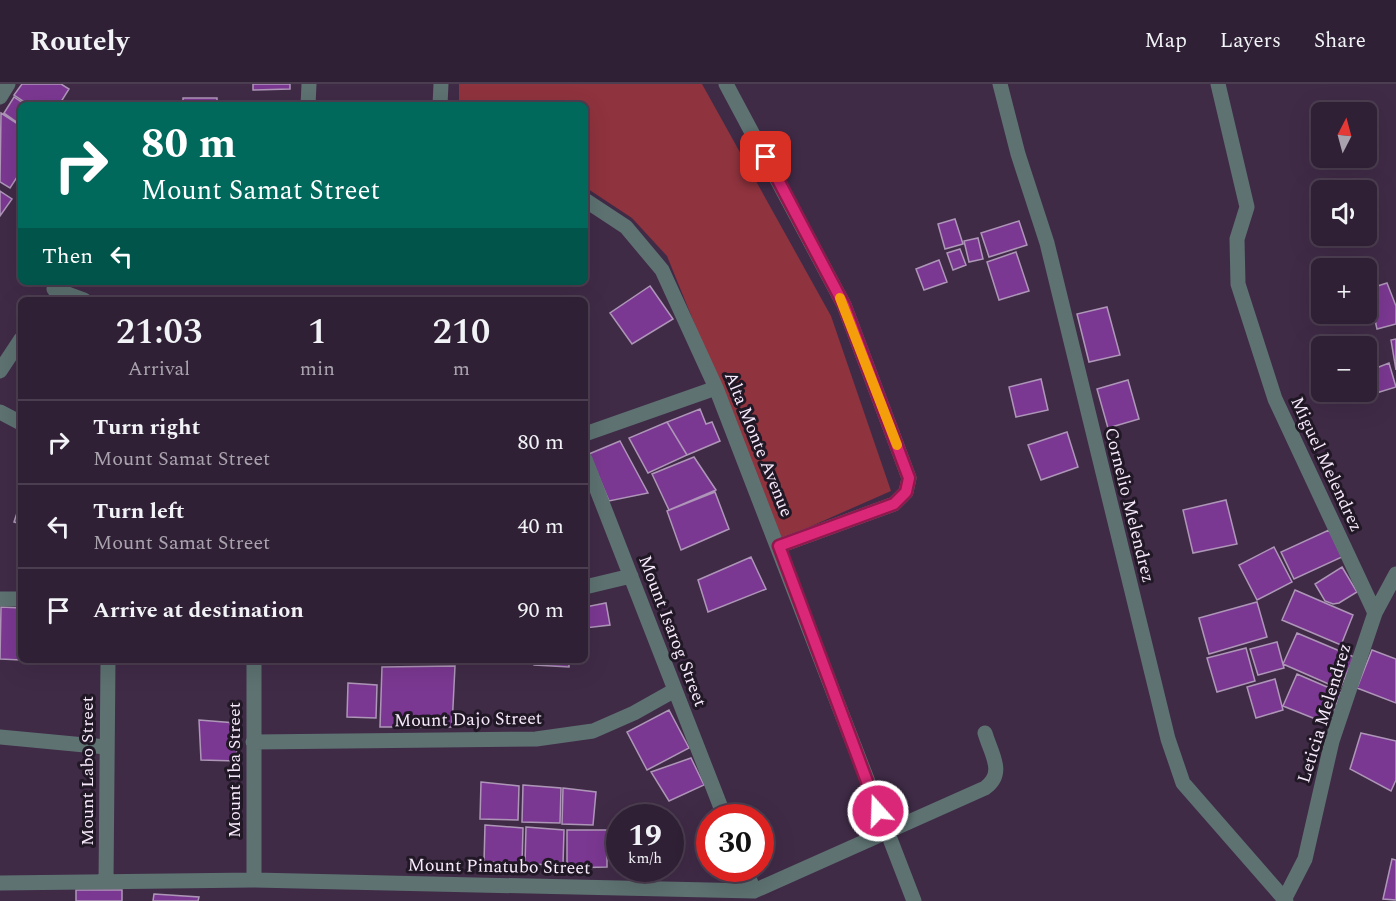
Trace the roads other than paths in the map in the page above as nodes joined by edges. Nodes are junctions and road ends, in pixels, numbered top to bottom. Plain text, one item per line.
1 (8, 84) edge
2 (309, 84) edge
3 (441, 84) edge
4 (726, 84) edge
5 (1000, 84) edge
6 (1218, 84) edge
7 (0, 97) edge
8 (308, 102) edge
9 (440, 102) edge
10 (588, 202) edge
11 (53, 290) edge
12 (75, 297) edge
13 (18, 344) edge
14 (0, 371) edge
15 (716, 388) junction
16 (0, 412) edge
17 (18, 421) edge
18 (588, 433) edge
19 (588, 467) edge
20 (779, 546) junction
21 (1396, 574) edge
22 (631, 576) junction
23 (588, 586) edge
24 (0, 599) edge
25 (18, 599) edge
26 (1375, 612) junction
27 (108, 663) edge
28 (254, 663) edge
29 (675, 690) junction
30 (985, 733) dead end
31 (0, 737) edge
32 (253, 742) junction
33 (106, 747) junction
34 (720, 804) edge
35 (886, 833) junction
36 (254, 880) junction
37 (106, 882) junction
38 (750, 882) edge
39 (0, 883) edge
40 (754, 891) junction
41 (1285, 900) edge
42 (914, 901) edge

1 - 7 street
2 - 8 street
3 - 9 street
4 - 20 street
5 - 41 street, Cornelio Melendrez
6 - 26 street, Miguel Melendrez
10 - 15 street, Alta Monte Avenue
11 - 12 street
13 - 14 street
15 - 18 street
15 - 20 street, Alta Monte Avenue
16 - 17 street
19 - 22 street, Mount Isarog Street
20 - 35 street, Alta Monte Avenue
21 - 26 street, Leticia Melendrez
22 - 23 street
22 - 29 street, Mount Isarog Street
24 - 25 street
26 - 41 street, Leticia Melendrez
27 - 33 street, Mount Labo Street
28 - 32 street, Mount Iba Street
29 - 32 street, Mount Dajo Street
29 - 34 street, Mount Isarog Street
30 - 35 street, Mount Pinatubo Street
31 - 33 street
32 - 36 street, Mount Iba Street
33 - 37 street, Mount Labo Street
35 - 40 street, Mount Pinatubo Street
35 - 42 street, Alta Monte Avenue
36 - 37 street, Mount Pinatubo Street
36 - 40 street, Mount Pinatubo Street
37 - 39 street, Mount Pinatubo Street
38 - 40 street

